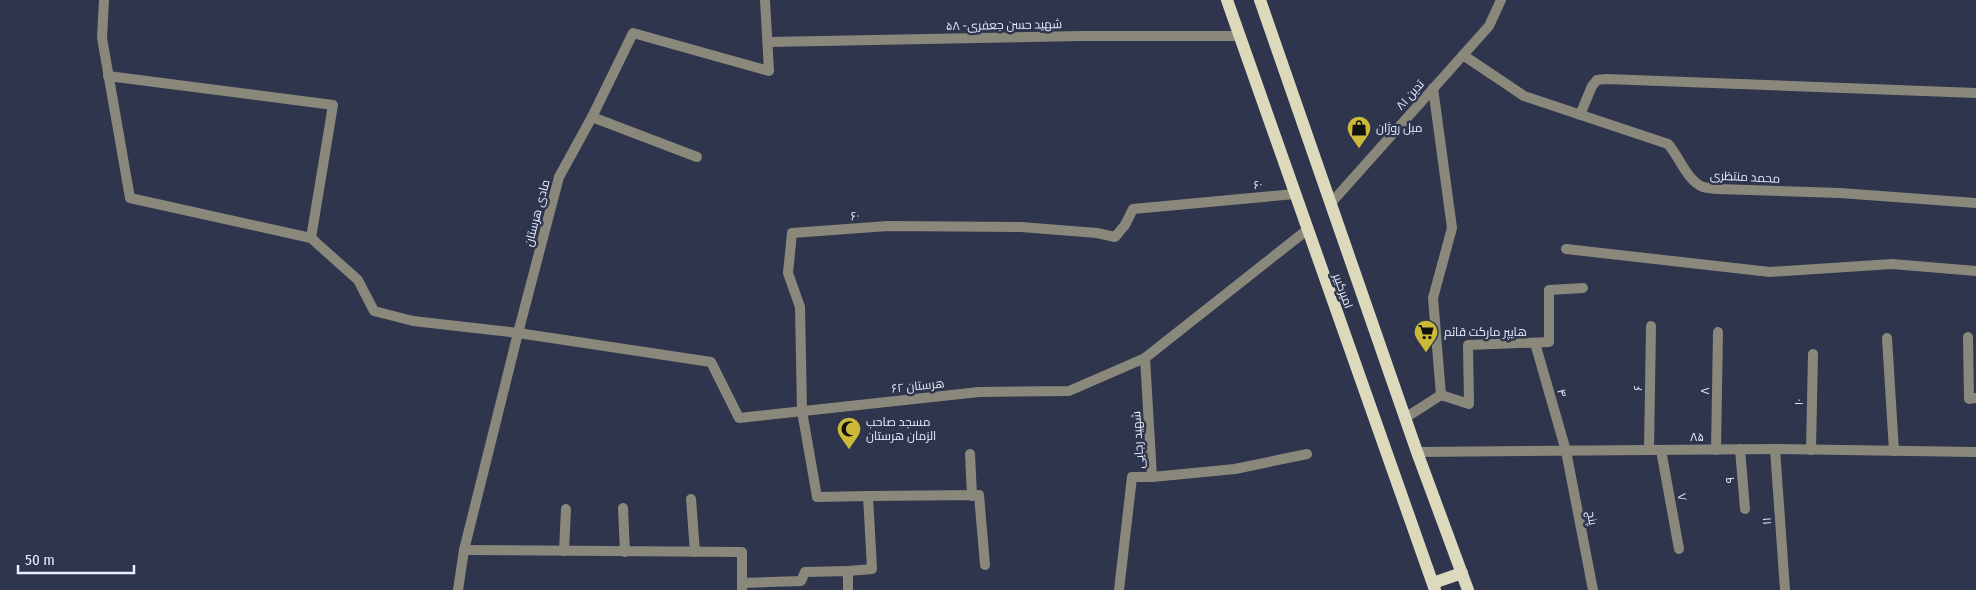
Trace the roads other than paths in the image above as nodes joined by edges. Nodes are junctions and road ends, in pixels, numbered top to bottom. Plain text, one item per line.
1 (104, 0) edge
2 (765, 0) edge
3 (1227, 0) edge
4 (1260, 0) edge
5 (1501, 0) edge
6 (1239, 36) junction
7 (769, 42) junction
8 (1463, 55) junction
9 (108, 76) junction
10 (1433, 88) junction
11 (1976, 93) edge
12 (1580, 115) junction
13 (592, 117) junction
14 (697, 157) dead end
15 (1295, 194) junction
16 (1331, 203) junction
17 (1976, 203) edge
18 (1307, 230) junction
19 (311, 238) junction
20 (1566, 249) dead end
21 (1976, 271) edge
22 (1583, 288) dead end
23 (1651, 326) dead end
24 (1718, 332) dead end
25 (518, 333) junction
26 (1968, 337) dead end
27 (1887, 338) dead end
28 (1535, 343) junction
29 (1812, 354) dead end
30 (1145, 358) junction
31 (1441, 395) junction
32 (1976, 398) edge
33 (802, 411) junction
34 (1405, 418) junction
35 (1775, 449) junction
36 (1649, 450) junction
37 (1661, 450) junction
38 (1716, 450) junction
39 (1740, 450) junction
40 (1811, 450) junction
41 (1566, 451) junction
42 (1894, 451) junction
43 (1417, 452) junction
44 (1976, 452) edge
45 (970, 454) dead end
46 (1308, 454) dead end
47 (1152, 477) junction
48 (868, 496) junction
49 (972, 496) junction
50 (691, 500) dead end
51 (622, 508) dead end
52 (1745, 508) dead end
53 (566, 509) dead end
54 (1679, 549) dead end
55 (464, 550) junction
56 (564, 551) junction
57 (625, 552) junction
58 (696, 552) junction
59 (985, 565) dead end
60 (848, 571) junction
61 (1462, 573) junction
62 (742, 586) edge
63 (1434, 586) edge
64 (458, 590) edge
65 (848, 590) edge
66 (1119, 590) edge
67 (1468, 590) edge
68 (1593, 590) edge
69 (1785, 590) edge

1 - 9 street
2 - 7 street, مادی هرستان
3 - 6 main road, امیرکبیر
4 - 16 main road, امیرکبیر
5 - 8 street, تدین ۸۱
6 - 7 street, شهید حسن جعفری- ۵۸
6 - 15 main road, امیرکبیر
7 - 13 street, مادی هرستان
8 - 10 street, تدین ۸۱
8 - 12 street, محمد منتظری
9 - 19 street
9 - 19 street
10 - 16 street, تدین ۸۱
10 - 31 street
11 - 12 street
12 - 17 street, محمد منتظری
13 - 14 street
13 - 25 street, مادی هرستان
15 - 18 main road, امیرکبیر
15 - 33 street, ۶۰
16 - 34 main road, امیرکبیر
18 - 30 street, هرستان ۶۲
18 - 63 main road, امیرکبیر
19 - 25 street
20 - 21 street
22 - 28 street
23 - 36 street, ۶
24 - 38 street, ۸
25 - 33 street, هرستان ۶۲
25 - 55 street, مادی هرستان
26 - 32 street
27 - 42 street
28 - 31 street
28 - 41 street, ۴
29 - 40 street, ۱۰
30 - 33 street, هرستان ۶۲
30 - 47 street, شهید رجایی
31 - 34 street
33 - 48 street, ۶۰
34 - 43 main road, امیرکبیر
35 - 39 street, ۸۵
35 - 40 street, ۸۵
35 - 69 street, ۱۱
36 - 37 street, ۸۵
36 - 41 street, ۸۵
37 - 38 street, ۸۵
37 - 54 street, ۷
38 - 39 street, ۸۵
39 - 52 street, ۹
40 - 42 street, ۸۵
41 - 43 street, ۸۵
41 - 68 street, پنج
42 - 44 street, ۸۵
43 - 61 main road, امیرکبیر
45 - 49 street
46 - 47 street
47 - 66 street, شهید رجایی
48 - 49 street
48 - 60 street
49 - 59 street
50 - 58 street
51 - 57 street
53 - 56 street
55 - 56 street
55 - 64 street, مادی هرستان
56 - 57 street
57 - 58 street
58 - 62 street
60 - 62 street
60 - 65 street
61 - 63 main road
61 - 67 main road, امیرکبیر

